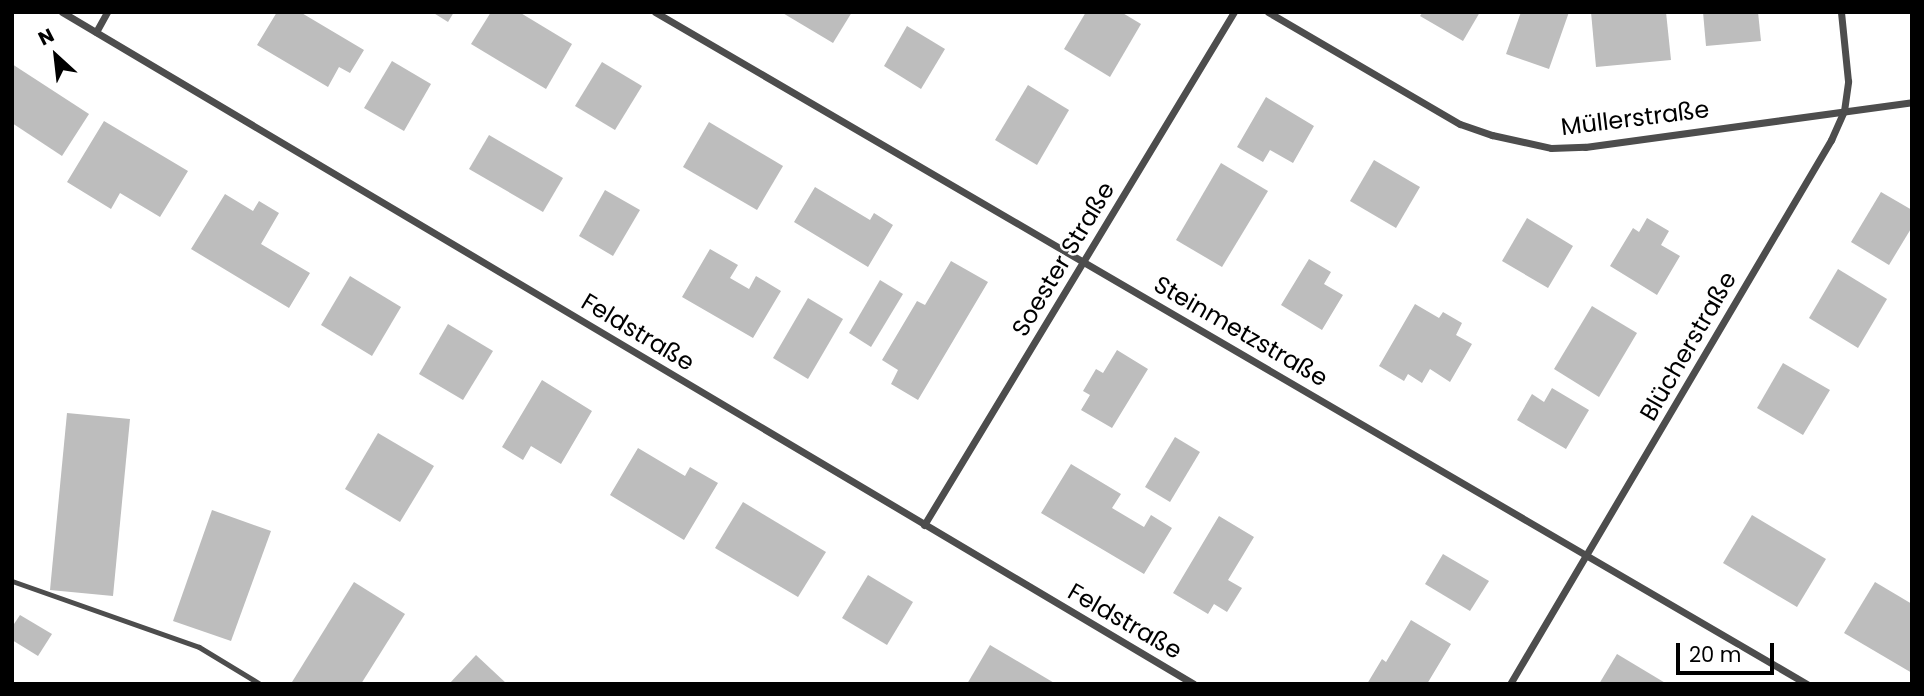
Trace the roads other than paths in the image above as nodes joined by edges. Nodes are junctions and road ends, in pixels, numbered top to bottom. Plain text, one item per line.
1 (62, 12) edge
2 (107, 12) edge
3 (655, 12) edge
4 (1234, 12) edge
5 (1268, 12) edge
6 (1841, 12) edge
7 (96, 32) junction
8 (1912, 102) edge
9 (1844, 111) junction
10 (1084, 262) junction
11 (924, 525) junction
12 (1587, 556) junction
13 (12, 581) edge
14 (260, 684) edge
15 (1194, 684) edge
16 (1510, 684) edge
17 (1807, 684) edge

1 - 7 street, Feldstraße
2 - 7 street
3 - 10 street, Steinmetzstraße
4 - 10 street, Soester Straße
5 - 9 street, Müllerstraße
6 - 9 street, Blücherstraße
7 - 11 street, Feldstraße
8 - 9 street, Müllerstraße
9 - 12 street, Blücherstraße
10 - 11 street, Soester Straße
10 - 12 street, Steinmetzstraße
11 - 15 street, Feldstraße
12 - 16 street, Blücherstraße
12 - 17 street, Steinmetzstraße
13 - 14 lane

